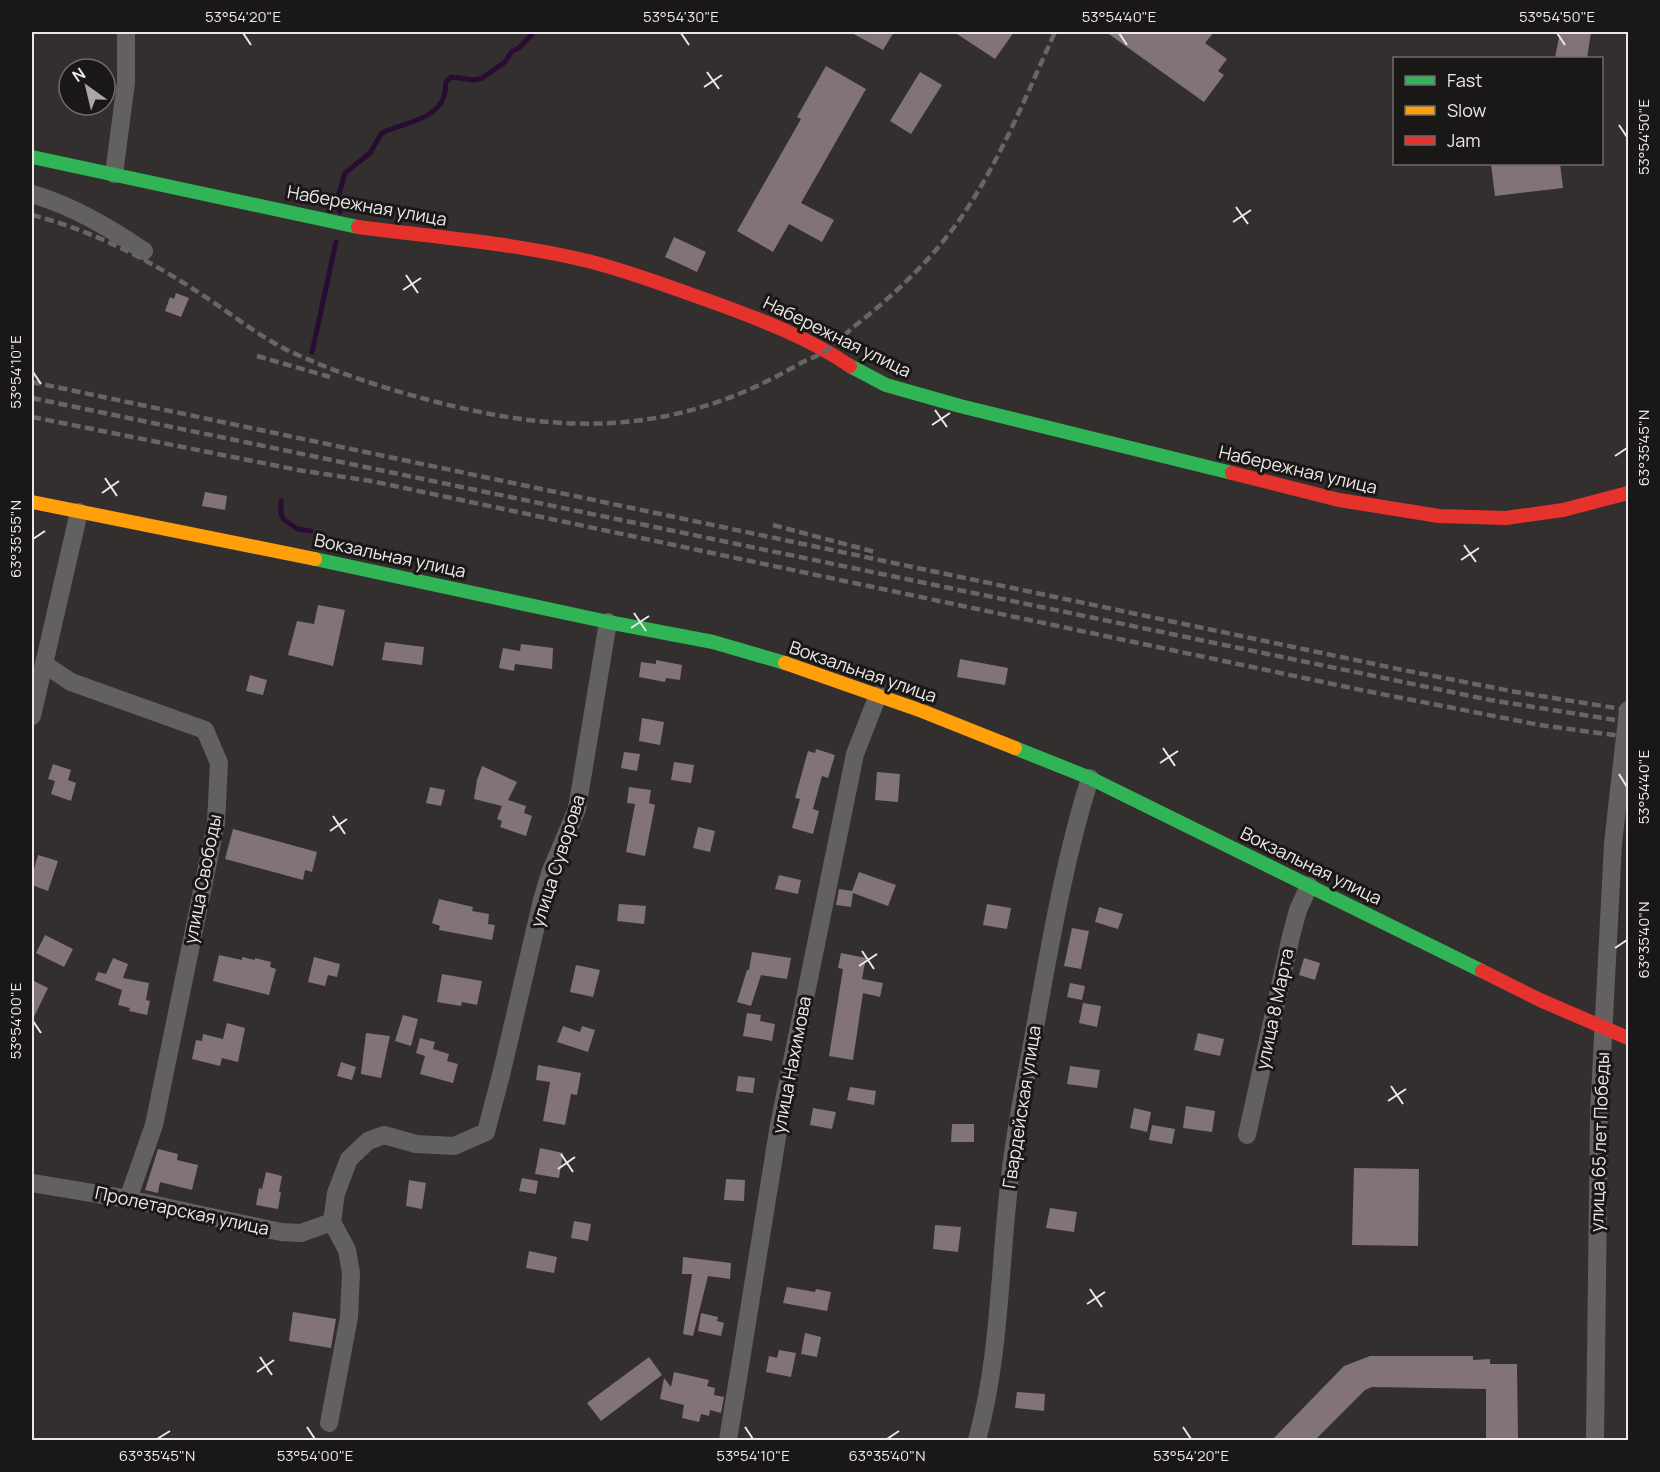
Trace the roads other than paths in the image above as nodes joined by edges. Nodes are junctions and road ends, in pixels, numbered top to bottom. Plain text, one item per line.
1 (126, 32) edge
2 (32, 158) edge
3 (114, 174) junction
4 (32, 194) edge
5 (144, 252) dead end
6 (1629, 493) edge
7 (32, 502) edge
8 (79, 512) junction
9 (608, 622) junction
10 (44, 664) junction
11 (878, 695) junction
12 (1629, 710) edge
13 (32, 716) edge
14 (1090, 778) junction
15 (1309, 886) junction
16 (1604, 1028) junction
17 (1629, 1038) edge
18 (1247, 1135) dead end
19 (32, 1183) edge
20 (128, 1198) junction
21 (332, 1222) junction
22 (329, 1424) dead end
23 (728, 1440) edge
24 (977, 1440) edge
25 (1595, 1440) edge

1 - 3 street
2 - 3 main road, Набережная улица
3 - 6 main road, Набережная улица
4 - 5 street
7 - 8 main road, Вокзальная улица
8 - 9 main road, Вокзальная улица
8 - 10 street
9 - 11 main road, Вокзальная улица
9 - 21 street, улица Суворова
10 - 13 street
10 - 20 street, улица Свободы
11 - 14 main road, Вокзальная улица
11 - 23 street, улица Нахимова
12 - 16 street, улица 65 лет Победы, bridge
14 - 15 main road, Вокзальная улица
14 - 24 street, Гвардейская улица
15 - 16 main road, Вокзальная улица
15 - 18 street, улица 8 Марта
16 - 17 main road, Вокзальная улица
16 - 25 street, улица 65 лет Победы
19 - 20 street, Пролетарская улица
20 - 21 street, Пролетарская улица
21 - 22 street

